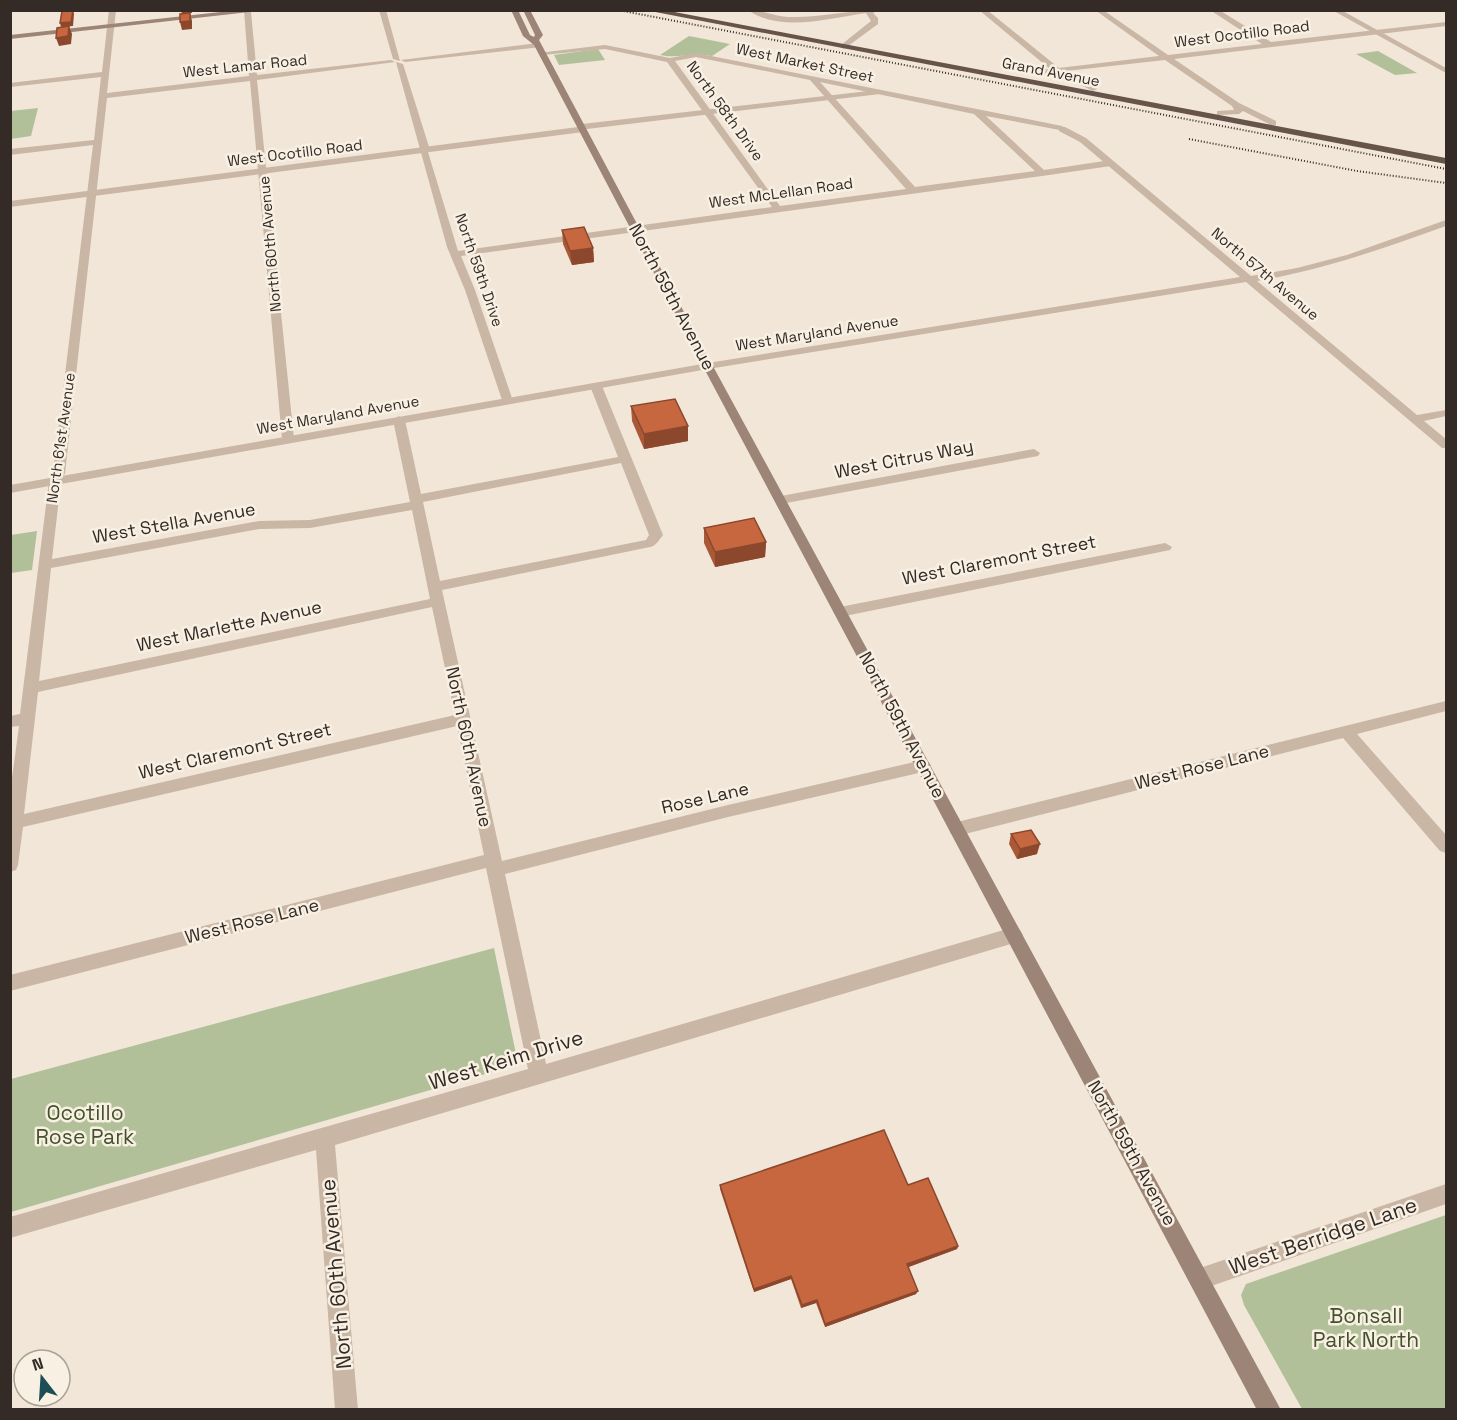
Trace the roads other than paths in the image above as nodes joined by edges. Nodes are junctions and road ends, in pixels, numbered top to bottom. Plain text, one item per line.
1 (113, 10) edge
2 (264, 10) edge
3 (382, 10) edge
4 (514, 10) edge
5 (526, 10) edge
6 (649, 10) edge
7 (681, 10) edge
8 (751, 10) edge
9 (876, 10) edge
10 (982, 10) edge
11 (1098, 10) edge
12 (1213, 10) edge
13 (1335, 10) edge
14 (251, 11) edge
15 (868, 11) edge
16 (1446, 24) edge
17 (111, 26) junction
18 (1375, 32) junction
19 (10, 37) edge
20 (847, 44) junction
21 (1270, 45) junction
22 (539, 46) junction
23 (1167, 57) junction
24 (670, 60) junction
25 (398, 61) junction
26 (1057, 70) junction
27 (1446, 71) edge
28 (1041, 72) dead end
29 (106, 74) junction
30 (253, 78) junction
31 (812, 78) junction
32 (10, 85) edge
33 (1093, 88) junction
34 (878, 92) junction
35 (102, 96) junction
36 (829, 98) junction
37 (1236, 105) junction
38 (709, 112) junction
39 (977, 112) junction
40 (1220, 113) junction
41 (1273, 123) junction
42 (582, 128) junction
43 (1062, 129) joint
44 (97, 142) junction
45 (424, 150) junction
46 (10, 152) edge
47 (1446, 154) edge
48 (1446, 161) edge
49 (1111, 163) junction
50 (263, 171) junction
51 (1042, 173) junction
52 (912, 190) junction
53 (91, 193) junction
54 (10, 204) edge
55 (777, 208) junction
56 (1446, 223) edge
57 (635, 228) junction
58 (455, 254) junction
59 (1248, 280) junction
60 (708, 366) junction
61 (596, 386) junction
62 (507, 401) junction
63 (1446, 413) edge
64 (1415, 419) junction
65 (399, 420) junction
66 (288, 439) junction
67 (1446, 445) edge
68 (1034, 453) dead end
69 (625, 459) junction
70 (55, 481) junction
71 (10, 489) edge
72 (781, 500) junction
73 (417, 502) junction
74 (1165, 547) dead end
75 (45, 565) junction
76 (436, 595) junction
77 (840, 612) junction
78 (31, 688) junction
79 (1446, 706) edge
80 (27, 718) junction
81 (463, 719) junction
82 (10, 722) edge
83 (1346, 731) junction
84 (923, 766) junction
85 (957, 829) junction
86 (14, 833) edge
87 (1446, 846) edge
88 (494, 865) junction
89 (10, 866) edge
90 (1014, 935) junction
91 (10, 983) edge
92 (539, 1075) junction
93 (325, 1138) junction
94 (1446, 1194) edge
95 (10, 1228) edge
96 (1200, 1279) junction
97 (347, 1410) edge
98 (1270, 1410) edge

1 - 17 street, North 61st Avenue
2 - 14 main road
3 - 25 street, North 59th Drive
4 - 22 main road, North 59th Avenue
5 - 22 main road, North 59th Avenue
6 - 20 highway, Grand Avenue
7 - 20 highway, Grand Avenue
8 - 15 street
9 - 15 street
10 - 26 street
11 - 23 street
12 - 21 street
13 - 18 street
14 - 17 main road
14 - 30 street, North 60th Avenue
15 - 20 street
16 - 18 street, West Ocotillo Road
17 - 19 main road
17 - 29 street, North 61st Avenue
18 - 21 street, West Ocotillo Road
18 - 27 street
20 - 33 highway, Grand Avenue
20 - 48 highway, Grand Avenue
21 - 23 street, West Ocotillo Road
22 - 24 street, West Market Street
22 - 25 street, West Lamar Road
22 - 42 main road, North 59th Avenue
23 - 26 street, West Ocotillo Road
23 - 37 street
24 - 31 street, West Market Street
24 - 38 street, North 58th Drive
25 - 30 street, West Lamar Road
25 - 45 street, North 59th Drive
26 - 28 street, West Ocotillo Road
26 - 33 street
29 - 32 street
29 - 35 street, North 61st Avenue
30 - 35 street, West Lamar Road
30 - 50 street, North 60th Avenue
31 - 34 street, West Market Street
31 - 36 street
33 - 40 highway, Grand Avenue
34 - 36 street, West Ocotillo Road
34 - 39 street, West Market Street
35 - 44 street, North 61st Avenue
36 - 38 street, West Ocotillo Road
36 - 52 street
37 - 40 street
37 - 41 street
38 - 42 street, West Ocotillo Road
38 - 55 street, North 58th Drive
39 - 43 street, West Market Street
39 - 51 street
40 - 41 highway, Grand Avenue
41 - 47 highway, Grand Avenue
42 - 45 street, West Ocotillo Road
42 - 57 main road, North 59th Avenue
43 - 49 street, North 57th Avenue
44 - 46 street
44 - 53 street, North 61st Avenue
45 - 50 street, West Ocotillo Road
45 - 58 street, North 59th Drive
49 - 51 street, West McLellan Road
49 - 59 street, North 57th Avenue
50 - 53 street, West Ocotillo Road
50 - 66 street, North 60th Avenue
51 - 52 street, West McLellan Road
52 - 55 street, West McLellan Road
53 - 54 street, West Ocotillo Road
53 - 70 street, North 61st Avenue
55 - 57 street, West McLellan Road
56 - 59 street, West Maryland Avenue
57 - 58 street, West McLellan Road
57 - 60 main road, North 59th Avenue
58 - 62 street, North 59th Drive
59 - 60 street, West Maryland Avenue
59 - 64 street, North 57th Avenue
60 - 61 street, West Maryland Avenue
60 - 72 main road, North 59th Avenue
61 - 62 street, West Maryland Avenue
61 - 69 street
62 - 65 street, West Maryland Avenue
63 - 64 street
64 - 67 street, North 57th Avenue
65 - 66 street, West Maryland Avenue
65 - 73 street, North 60th Avenue
66 - 70 street, West Maryland Avenue
68 - 72 street, West Citrus Way
69 - 73 street, West Stella Avenue
69 - 76 street, West Marlette Avenue
70 - 71 street, West Maryland Avenue
70 - 75 street, North 61st Avenue
72 - 77 main road, North 59th Avenue
73 - 75 street, West Stella Avenue
73 - 76 street, North 60th Avenue
74 - 77 street, West Claremont Street
75 - 78 street, North 61st Avenue
76 - 78 street, West Marlette Avenue
76 - 81 street, North 60th Avenue
77 - 84 main road, North 59th Avenue
78 - 80 street, North 61st Avenue
79 - 83 street, West Rose Lane
80 - 82 street
80 - 86 street, North 61st Avenue
81 - 86 street, West Claremont Street
81 - 88 street, North 60th Avenue
83 - 85 street, West Rose Lane
83 - 87 street
84 - 85 main road, North 59th Avenue
84 - 88 street, Rose Lane
85 - 90 main road, North 59th Avenue
86 - 89 street, North 61st Avenue
88 - 91 street, West Rose Lane
88 - 92 street, North 60th Avenue
90 - 92 street, West Keim Drive
90 - 96 main road, North 59th Avenue
92 - 93 street, West Keim Drive
93 - 95 street, West Keim Drive
93 - 97 street, North 60th Avenue
94 - 96 street, West Berridge Lane
96 - 98 main road, North 59th Avenue

